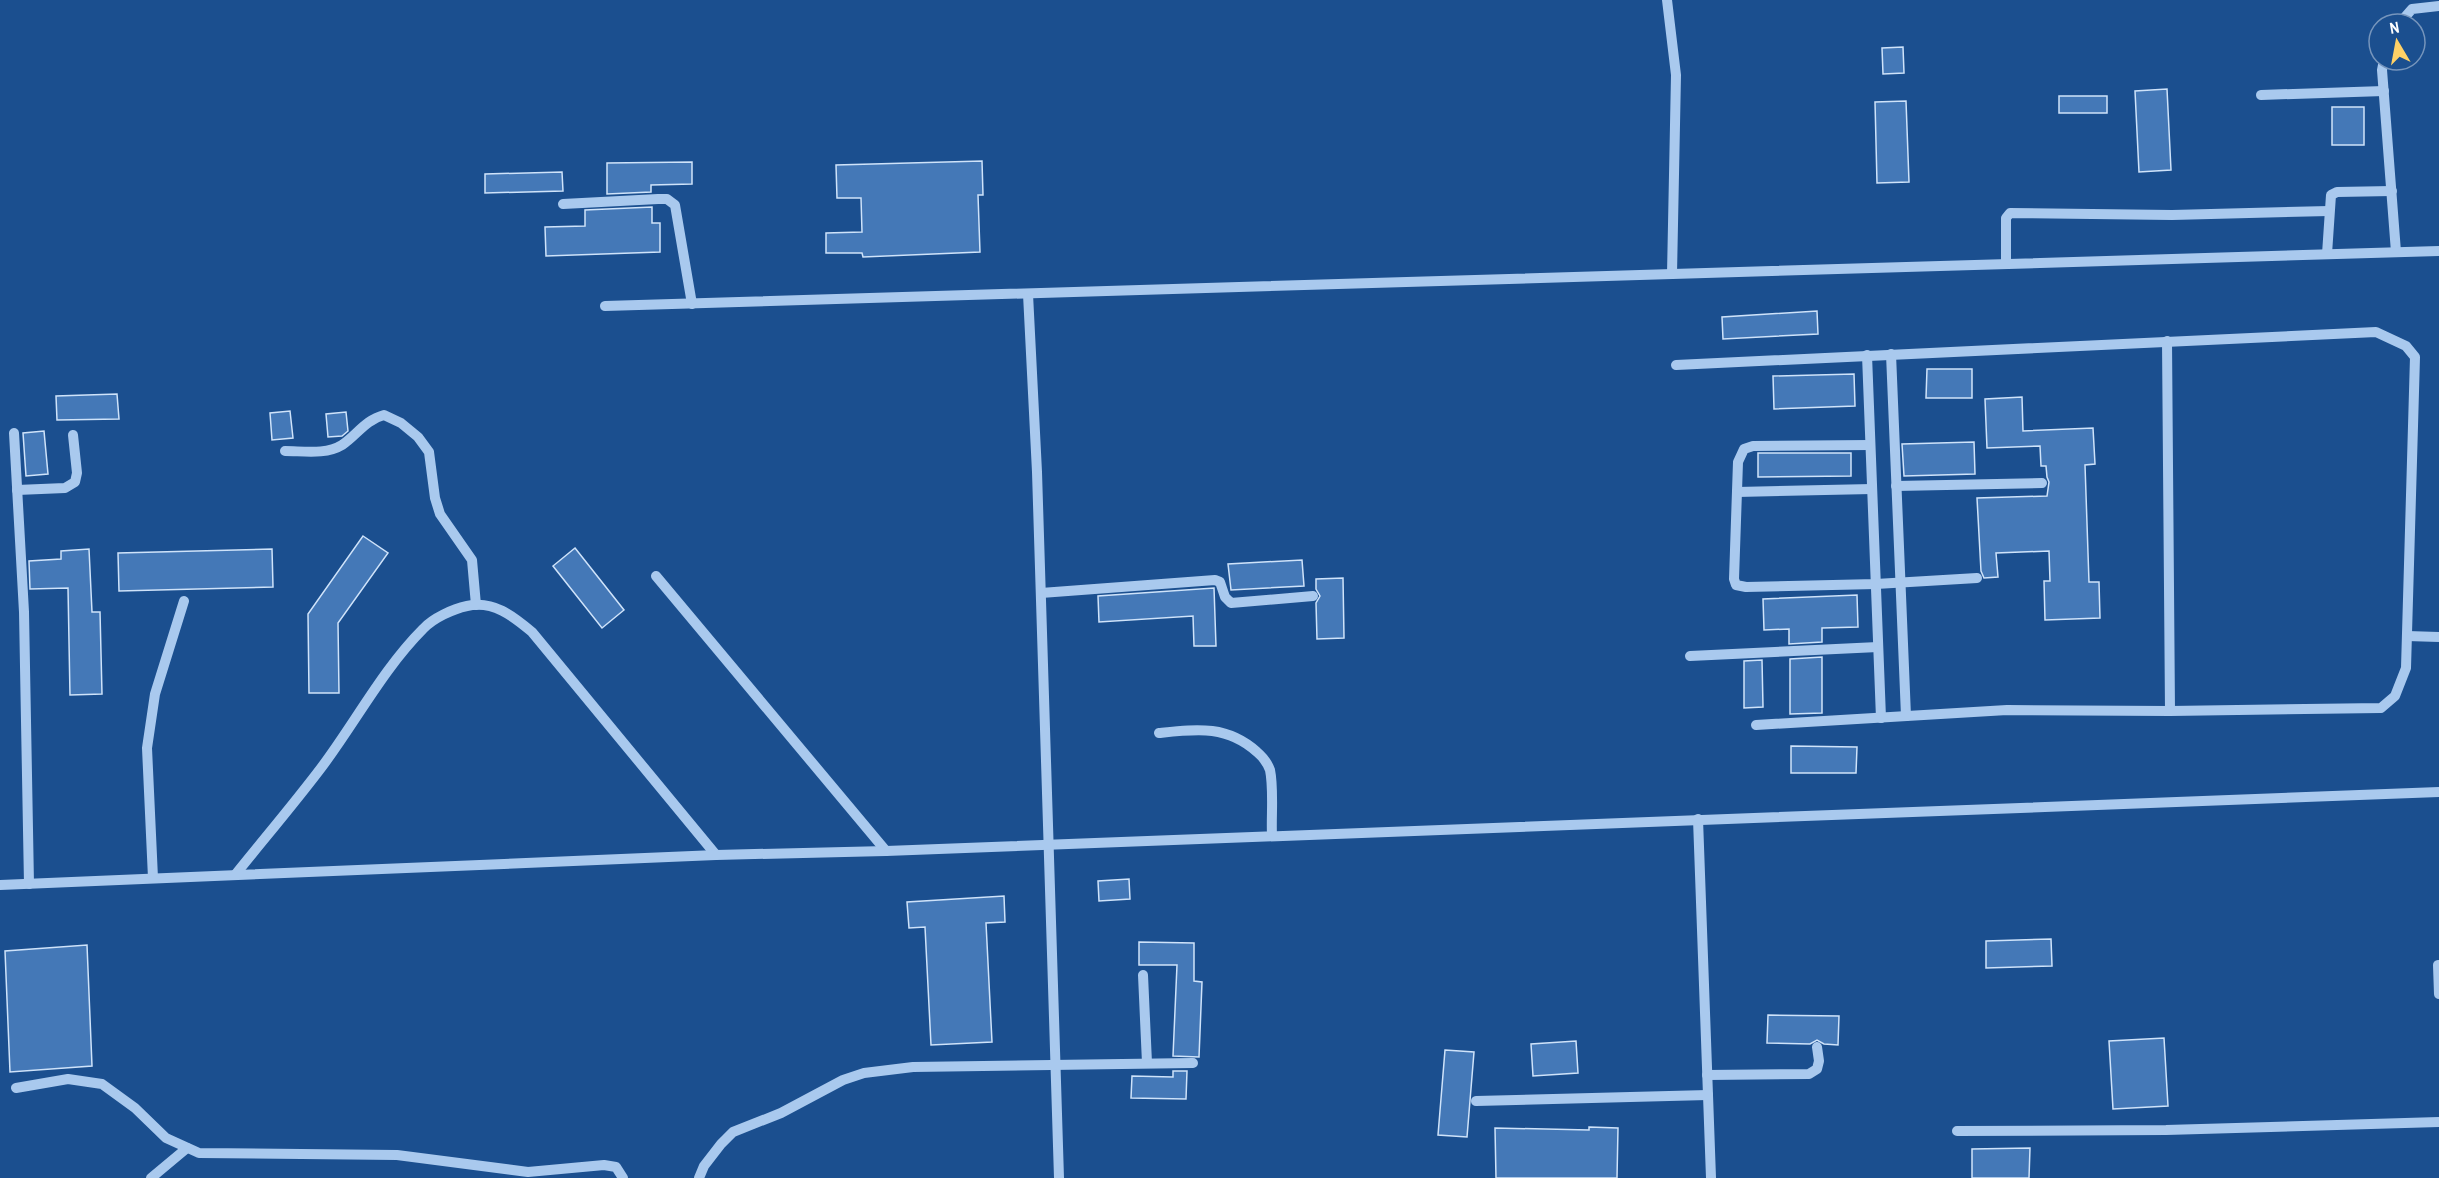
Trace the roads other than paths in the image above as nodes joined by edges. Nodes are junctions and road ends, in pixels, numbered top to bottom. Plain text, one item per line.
1 (1667, 0) edge
2 (2439, 6) edge
3 (2409, 12) edge
4 (2382, 72) edge
5 (2384, 91) junction
6 (2262, 95) dead end
7 (2392, 191) junction
8 (563, 204) dead end
9 (2329, 211) junction
10 (2439, 251) edge
11 (2396, 252) junction
12 (2327, 254) junction
13 (2006, 264) junction
14 (1672, 274) junction
15 (1028, 294) junction
16 (692, 304) junction
17 (605, 306) dead end
18 (2167, 341) junction
19 (1891, 354) junction
20 (1867, 355) junction
21 (1676, 365) dead end
22 (14, 433) dead end
23 (73, 435) dead end
24 (1870, 445) junction
25 (285, 451) dead end
26 (2042, 483) dead end
27 (1896, 486) junction
28 (1872, 489) junction
29 (17, 490) junction
30 (1737, 492) junction
31 (656, 576) dead end
32 (1977, 578) dead end
33 (1900, 582) junction
34 (1876, 584) junction
35 (1041, 593) junction
36 (1313, 596) dead end
37 (184, 601) dead end
38 (476, 605) junction
39 (2407, 636) junction
40 (2439, 637) edge
41 (1878, 647) junction
42 (1690, 656) dead end
43 (2170, 711) junction
44 (1906, 716) junction
45 (1881, 718) junction
46 (1756, 724) dead end
47 (1159, 733) dead end
48 (2439, 792) edge
49 (1698, 819) junction
50 (1272, 836) junction
51 (1047, 845) junction
52 (886, 852) junction
53 (716, 855) junction
54 (235, 875) junction
55 (153, 878) junction
56 (28, 884) junction
57 (0, 885) edge
58 (2438, 965) edge
59 (1143, 975) dead end
60 (2439, 994) edge
61 (1817, 1047) dead end
62 (1147, 1063) junction
63 (1193, 1063) dead end
64 (1055, 1065) junction
65 (1707, 1075) junction
66 (16, 1088) dead end
67 (1708, 1095) junction
68 (1476, 1101) dead end
69 (2439, 1122) edge
70 (1957, 1131) dead end
71 (187, 1148) junction
72 (151, 1178) edge
73 (622, 1178) edge
74 (699, 1178) edge
75 (1059, 1178) edge
76 (1711, 1178) edge

1 - 14 street
2 - 3 street
4 - 5 street
5 - 6 street
5 - 7 street
7 - 9 street
7 - 11 street
8 - 16 street
9 - 12 street
9 - 13 street
10 - 11 street
11 - 12 street
12 - 13 street
13 - 14 street
14 - 15 street
15 - 16 street
15 - 35 street
16 - 17 street
18 - 19 street
18 - 39 street
18 - 43 street
19 - 20 street
19 - 27 street
20 - 21 street
20 - 24 street
22 - 29 street
23 - 29 street
24 - 28 street
24 - 30 street
25 - 38 street
26 - 27 street
27 - 33 street
28 - 30 street
28 - 34 street
29 - 56 street
30 - 34 street
31 - 52 street
32 - 33 street
33 - 34 street
33 - 44 street
34 - 41 street
35 - 36 street
35 - 51 street
37 - 55 street
38 - 53 street
38 - 54 street
39 - 40 street
39 - 43 street
41 - 42 street
41 - 45 street
43 - 44 street
44 - 45 street
45 - 46 street
47 - 50 street
48 - 49 street
49 - 50 street
49 - 65 street
50 - 51 street
51 - 52 street
51 - 64 street
52 - 53 street
53 - 54 street
54 - 55 street
55 - 56 street
56 - 57 street
58 - 60 street
59 - 62 street
61 - 65 street
62 - 63 street
62 - 64 street
64 - 74 street
64 - 75 street
65 - 67 street
66 - 71 street
67 - 68 street
67 - 76 street
69 - 70 street
71 - 72 street
71 - 73 street

